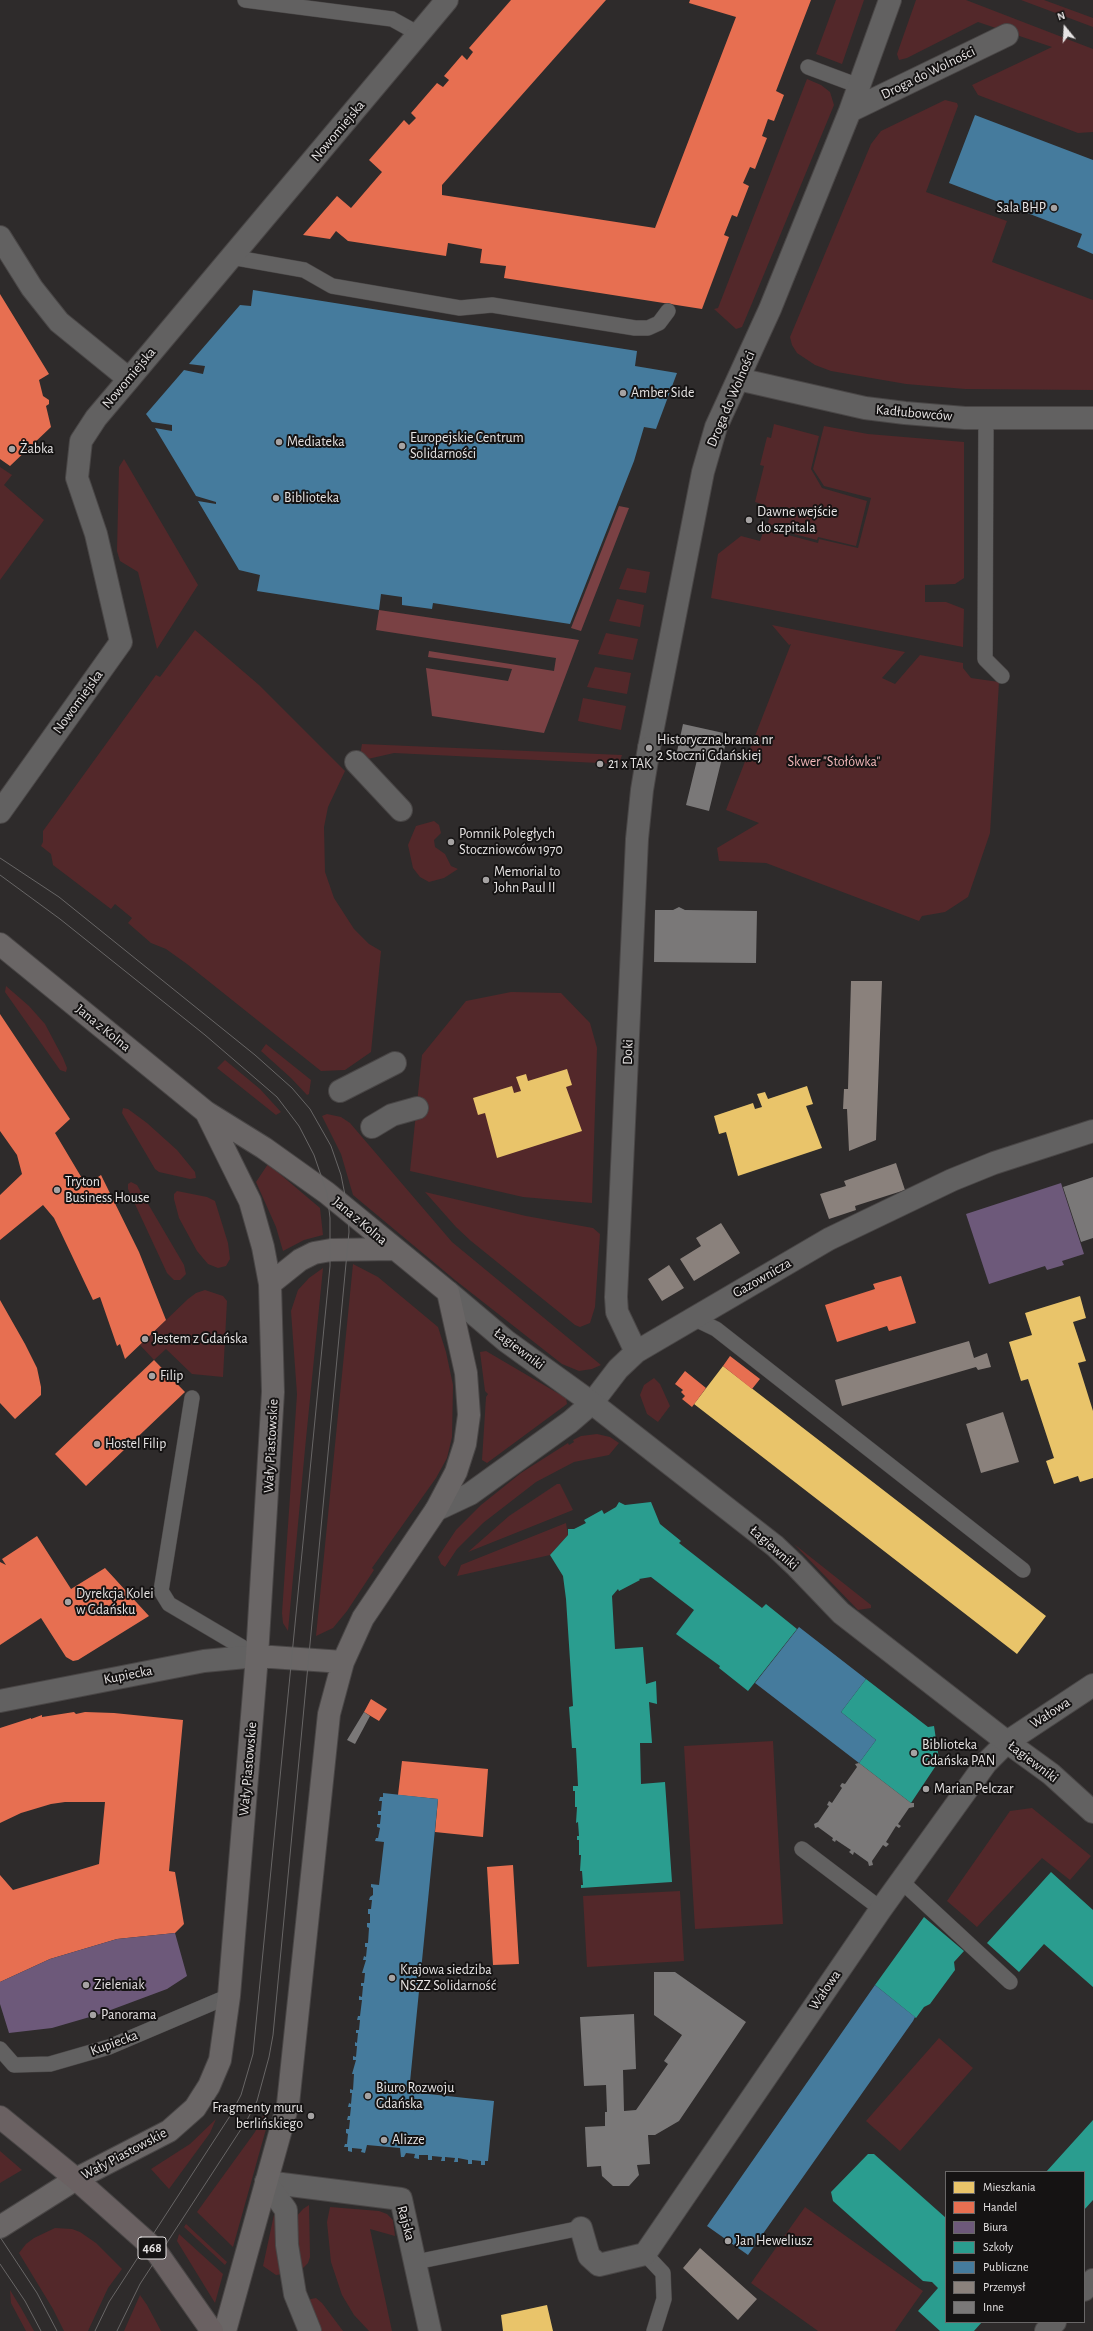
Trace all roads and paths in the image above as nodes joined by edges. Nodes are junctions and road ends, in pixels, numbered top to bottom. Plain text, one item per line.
1 (245, 0) edge
2 (448, 0) edge
3 (890, 0) edge
4 (419, 34) junction
5 (1007, 35) dead end
6 (808, 67) dead end
7 (859, 86) junction
8 (850, 111) junction
9 (0, 237) edge
10 (231, 258) junction
11 (668, 311) dead end
12 (128, 379) junction
13 (738, 379) junction
14 (986, 418) junction
15 (1093, 418) edge
16 (1002, 676) dead end
17 (649, 748) joint
18 (356, 762) dead end
19 (402, 810) dead end
20 (0, 812) edge
21 (0, 944) edge
22 (395, 1063) dead end
23 (340, 1091) dead end
24 (417, 1108) dead end
25 (206, 1112) junction
26 (372, 1127) dead end
27 (1093, 1131) edge
28 (394, 1249) junction
29 (270, 1284) junction
30 (448, 1292) junction
31 (693, 1318) junction
32 (636, 1352) junction
33 (192, 1398) dead end
34 (592, 1403) junction
35 (436, 1510) junction
36 (1022, 1570) dead end
37 (257, 1656) junction
38 (343, 1662) junction
39 (1093, 1685) edge
40 (0, 1701) edge
41 (1007, 1742) junction
42 (1093, 1812) edge
43 (802, 1849) dead end
44 (901, 1881) junction
45 (881, 1909) junction
46 (1010, 1982) dead end
47 (229, 1996) junction
48 (0, 2049) edge
49 (0, 2117) edge
50 (76, 2179) junction
51 (266, 2182) junction
52 (0, 2227) edge
53 (581, 2228) joint
54 (645, 2254) junction
55 (416, 2262) junction
56 (1093, 2280) edge
57 (1085, 2289) edge
58 (1054, 2323) edge
59 (212, 2331) edge
60 (225, 2331) edge
61 (310, 2331) edge
62 (430, 2331) edge
63 (654, 2331) edge
64 (1046, 2331) edge

1 - 4 lane
2 - 4 street, Nowomiejska
3 - 7 street, Droga do Wolności
4 - 10 street, Nowomiejska
5 - 8 street, Droga do Wolności
6 - 7 lane
7 - 8 street, Droga do Wolności
8 - 13 street, Droga do Wolności
9 - 12 street
10 - 11 lane
10 - 12 street, Nowomiejska
12 - 20 street, Nowomiejska
13 - 14 street, Kadłubowców
13 - 17 street, Droga do Wolności
14 - 15 street, Kadłubowców
14 - 16 lane
17 - 32 street, Doki
18 - 19 street
21 - 25 main road, Jana z Kolna
22 - 23 street
24 - 26 street
25 - 28 main road, Jana z Kolna
25 - 29 main road, Jana z Kolna
27 - 31 street, Gazownicza
28 - 29 main road
28 - 30 main road
29 - 37 main road, Wały Piastowskie
30 - 34 street, Łagiewniki
30 - 35 main road
31 - 32 street, Gazownicza
31 - 36 lane
32 - 34 street, Gazownicza
33 - 37 lane
34 - 35 street
34 - 41 street, Łagiewniki
35 - 38 main road
37 - 38 main road
37 - 40 street, Kupiecka
37 - 47 main road, Wały Piastowskie
38 - 51 main road
39 - 41 street, Wałowa
41 - 42 street, Łagiewniki
41 - 44 street, Wałowa
43 - 45 lane
44 - 45 street, Wałowa
44 - 46 lane
45 - 54 street, Wałowa
47 - 48 lane, Kupiecka
47 - 50 main road, Wały Piastowskie
49 - 50 main road, 468
50 - 52 main road, Wały Piastowskie
50 - 59 main road, 468
51 - 55 street, Rajska
51 - 60 main road
51 - 61 street
53 - 54 street
53 - 55 lane
54 - 63 lane
55 - 62 street, Rajska
56 - 57 street
58 - 64 street

